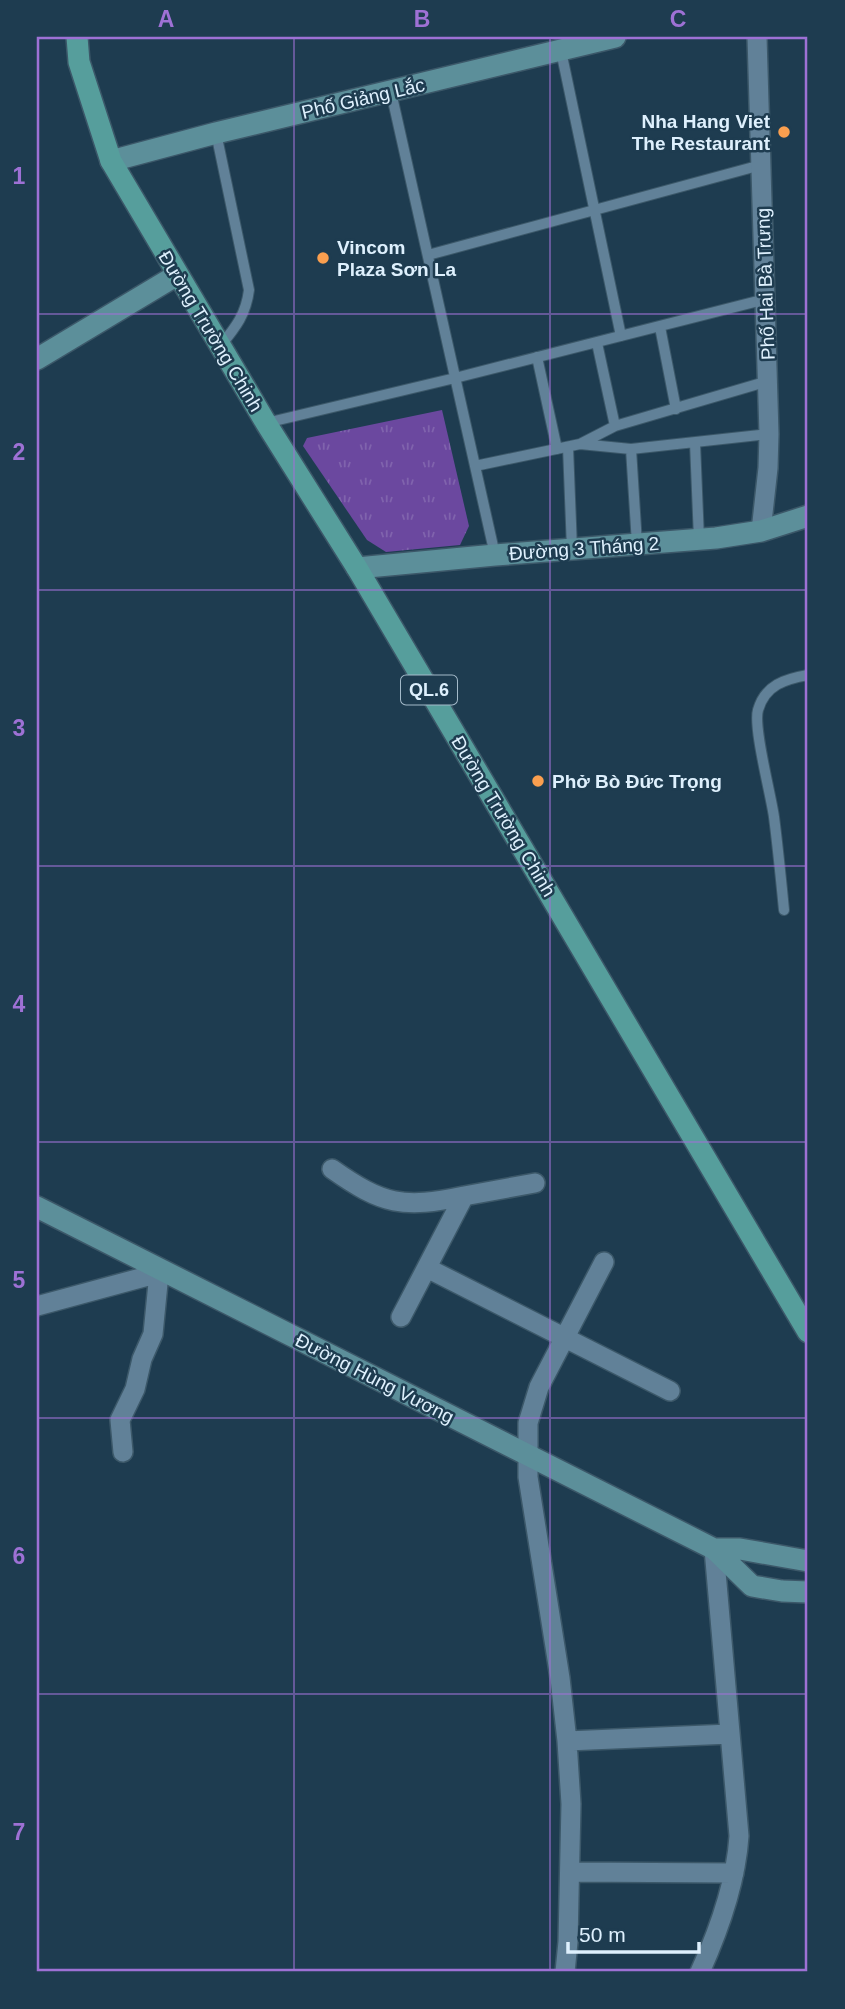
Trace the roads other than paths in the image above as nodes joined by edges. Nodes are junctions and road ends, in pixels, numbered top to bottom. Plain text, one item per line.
1 (77, 37) edge
2 (615, 37) edge
3 (757, 37) edge
4 (561, 51) junction
5 (391, 92) junction
6 (216, 133) junction
7 (111, 162) junction
8 (761, 165) junction
9 (594, 210) junction
10 (428, 256) junction
11 (177, 275) junction
12 (765, 299) junction
13 (660, 327) junction
14 (621, 336) junction
15 (597, 342) junction
16 (221, 345) junction
17 (537, 357) junction
18 (37, 359) edge
19 (455, 378) junction
20 (768, 381) junction
21 (676, 409) junction
22 (266, 423) junction
23 (615, 426) junction
24 (769, 433) junction
25 (695, 443) junction
26 (580, 444) junction
27 (562, 448) junction
28 (631, 449) junction
29 (475, 466) junction
30 (808, 516) edge
31 (761, 531) junction
32 (699, 539) junction
33 (637, 544) junction
34 (572, 549) junction
35 (495, 555) junction
36 (357, 568) junction
37 (808, 675) edge
38 (784, 910) dead end
39 (332, 1170) dead end
40 (536, 1183) dead end
41 (464, 1196) junction
42 (37, 1206) edge
43 (604, 1262) dead end
44 (427, 1268) junction
45 (160, 1272) junction
46 (37, 1306) edge
47 (401, 1317) dead end
48 (808, 1332) edge
49 (565, 1337) junction
50 (670, 1391) dead end
51 (123, 1452) dead end
52 (528, 1455) junction
53 (714, 1549) junction
54 (808, 1561) edge
55 (808, 1592) edge
56 (730, 1734) junction
57 (567, 1741) junction
58 (570, 1872) junction
59 (734, 1872) junction
60 (565, 1972) edge
61 (700, 1972) edge

1 - 7 main road, Đường Trường Chinh / QL.6
2 - 4 street, Phố Giảng Lắc
3 - 8 street, Phố Hai Bà Trưng
4 - 5 street, Phố Giảng Lắc
4 - 9 lane
5 - 6 street, Phố Giảng Lắc
5 - 10 lane
6 - 7 street, Phố Giảng Lắc
6 - 16 lane
7 - 11 main road, Đường Trường Chinh / QL.6
8 - 9 lane
8 - 12 street, Phố Hai Bà Trưng
9 - 10 lane
9 - 14 lane
10 - 19 lane
11 - 16 main road, Đường Trường Chinh / QL.6
11 - 18 street
12 - 13 lane
12 - 20 street, Phố Hai Bà Trưng
13 - 14 lane
13 - 21 lane
14 - 15 lane
15 - 17 lane
15 - 23 lane
16 - 22 main road, Đường Trường Chinh / QL.6
17 - 19 lane
17 - 27 lane
19 - 22 lane
19 - 29 lane
20 - 21 lane
20 - 24 street, Phố Hai Bà Trưng
21 - 23 lane
22 - 36 main road, Đường Trường Chinh / QL.6
23 - 26 lane
24 - 25 lane
24 - 31 street, Phố Hai Bà Trưng
25 - 28 lane
25 - 32 lane
26 - 27 lane
26 - 28 lane
27 - 29 lane
27 - 34 lane
28 - 33 lane
29 - 35 lane
30 - 31 street, Đường 3 Tháng 2
31 - 32 street, Đường 3 Tháng 2
32 - 33 street, Đường 3 Tháng 2
33 - 34 street, Đường 3 Tháng 2
34 - 35 street, Đường 3 Tháng 2
35 - 36 street, Đường 3 Tháng 2
36 - 48 main road, Đường Trường Chinh / QL.6
37 - 38 lane
39 - 41 street
40 - 41 street
41 - 44 street
42 - 45 street, Đường Hùng Vương
43 - 49 street
44 - 47 street
44 - 49 street
45 - 46 street
45 - 51 street
45 - 52 street, Đường Hùng Vương
49 - 50 street
49 - 52 street
52 - 53 street, Đường Hùng Vương
52 - 57 street
53 - 54 street, Đường Hùng Vương
53 - 55 street, Đường Hùng Vương
53 - 56 street
56 - 57 street
56 - 59 street
57 - 58 street
58 - 59 street
58 - 60 street
59 - 61 street

